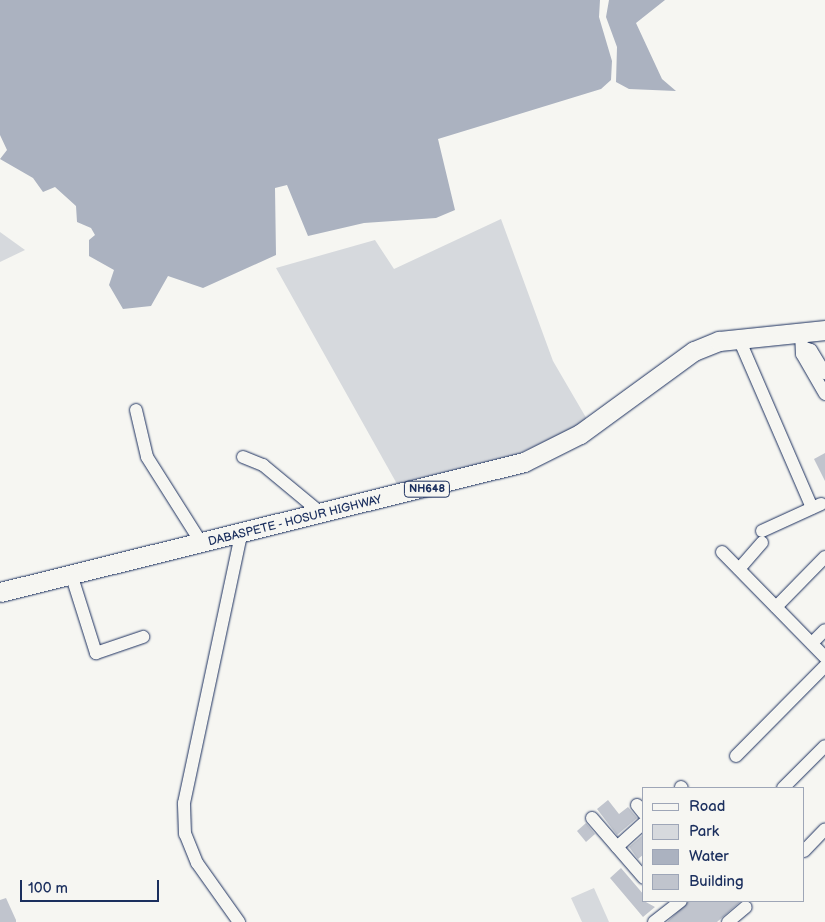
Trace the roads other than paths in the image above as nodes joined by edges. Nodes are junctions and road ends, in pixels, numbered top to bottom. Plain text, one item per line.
1 (825, 330) edge
2 (739, 339) junction
3 (803, 341) junction
4 (825, 373) edge
5 (825, 394) edge
6 (136, 410) dead end
7 (243, 457) dead end
8 (322, 514) junction
9 (241, 534) junction
10 (202, 544) junction
11 (722, 552) dead end
12 (825, 557) edge
13 (739, 570) junction
14 (72, 577) junction
15 (0, 592) edge
16 (776, 607) junction
17 (825, 630) edge
18 (143, 637) dead end
19 (812, 643) junction
20 (825, 656) edge
21 (825, 666) edge
22 (824, 750) edge
23 (736, 756) dead end
24 (784, 787) edge
25 (592, 818) dead end
26 (642, 826) edge
27 (825, 829) edge
28 (617, 847) junction
29 (805, 850) edge
30 (642, 876) edge
31 (667, 905) edge
32 (746, 908) dead end
33 (239, 922) edge
34 (655, 922) edge
35 (728, 922) edge

1 - 3 highway, DABASPETE - HOSUR HIGHWAY / NH648
2 - 3 highway, DABASPETE - HOSUR HIGHWAY / NH648
2 - 8 highway, DABASPETE - HOSUR HIGHWAY / NH648
2 - 13 street
3 - 4 street
3 - 5 street
6 - 10 street
7 - 8 street
8 - 9 highway, DABASPETE - HOSUR HIGHWAY / NH648
9 - 10 highway, DABASPETE - HOSUR HIGHWAY / NH648
9 - 33 street
10 - 14 highway, DABASPETE - HOSUR HIGHWAY / NH648
11 - 13 street
12 - 16 street
13 - 16 street
14 - 15 highway, DABASPETE - HOSUR HIGHWAY / NH648
14 - 18 street
16 - 19 street
17 - 19 street
19 - 20 street
21 - 23 street
22 - 24 street
25 - 28 street
26 - 28 street
27 - 29 street
28 - 30 street
31 - 34 street
32 - 35 street

